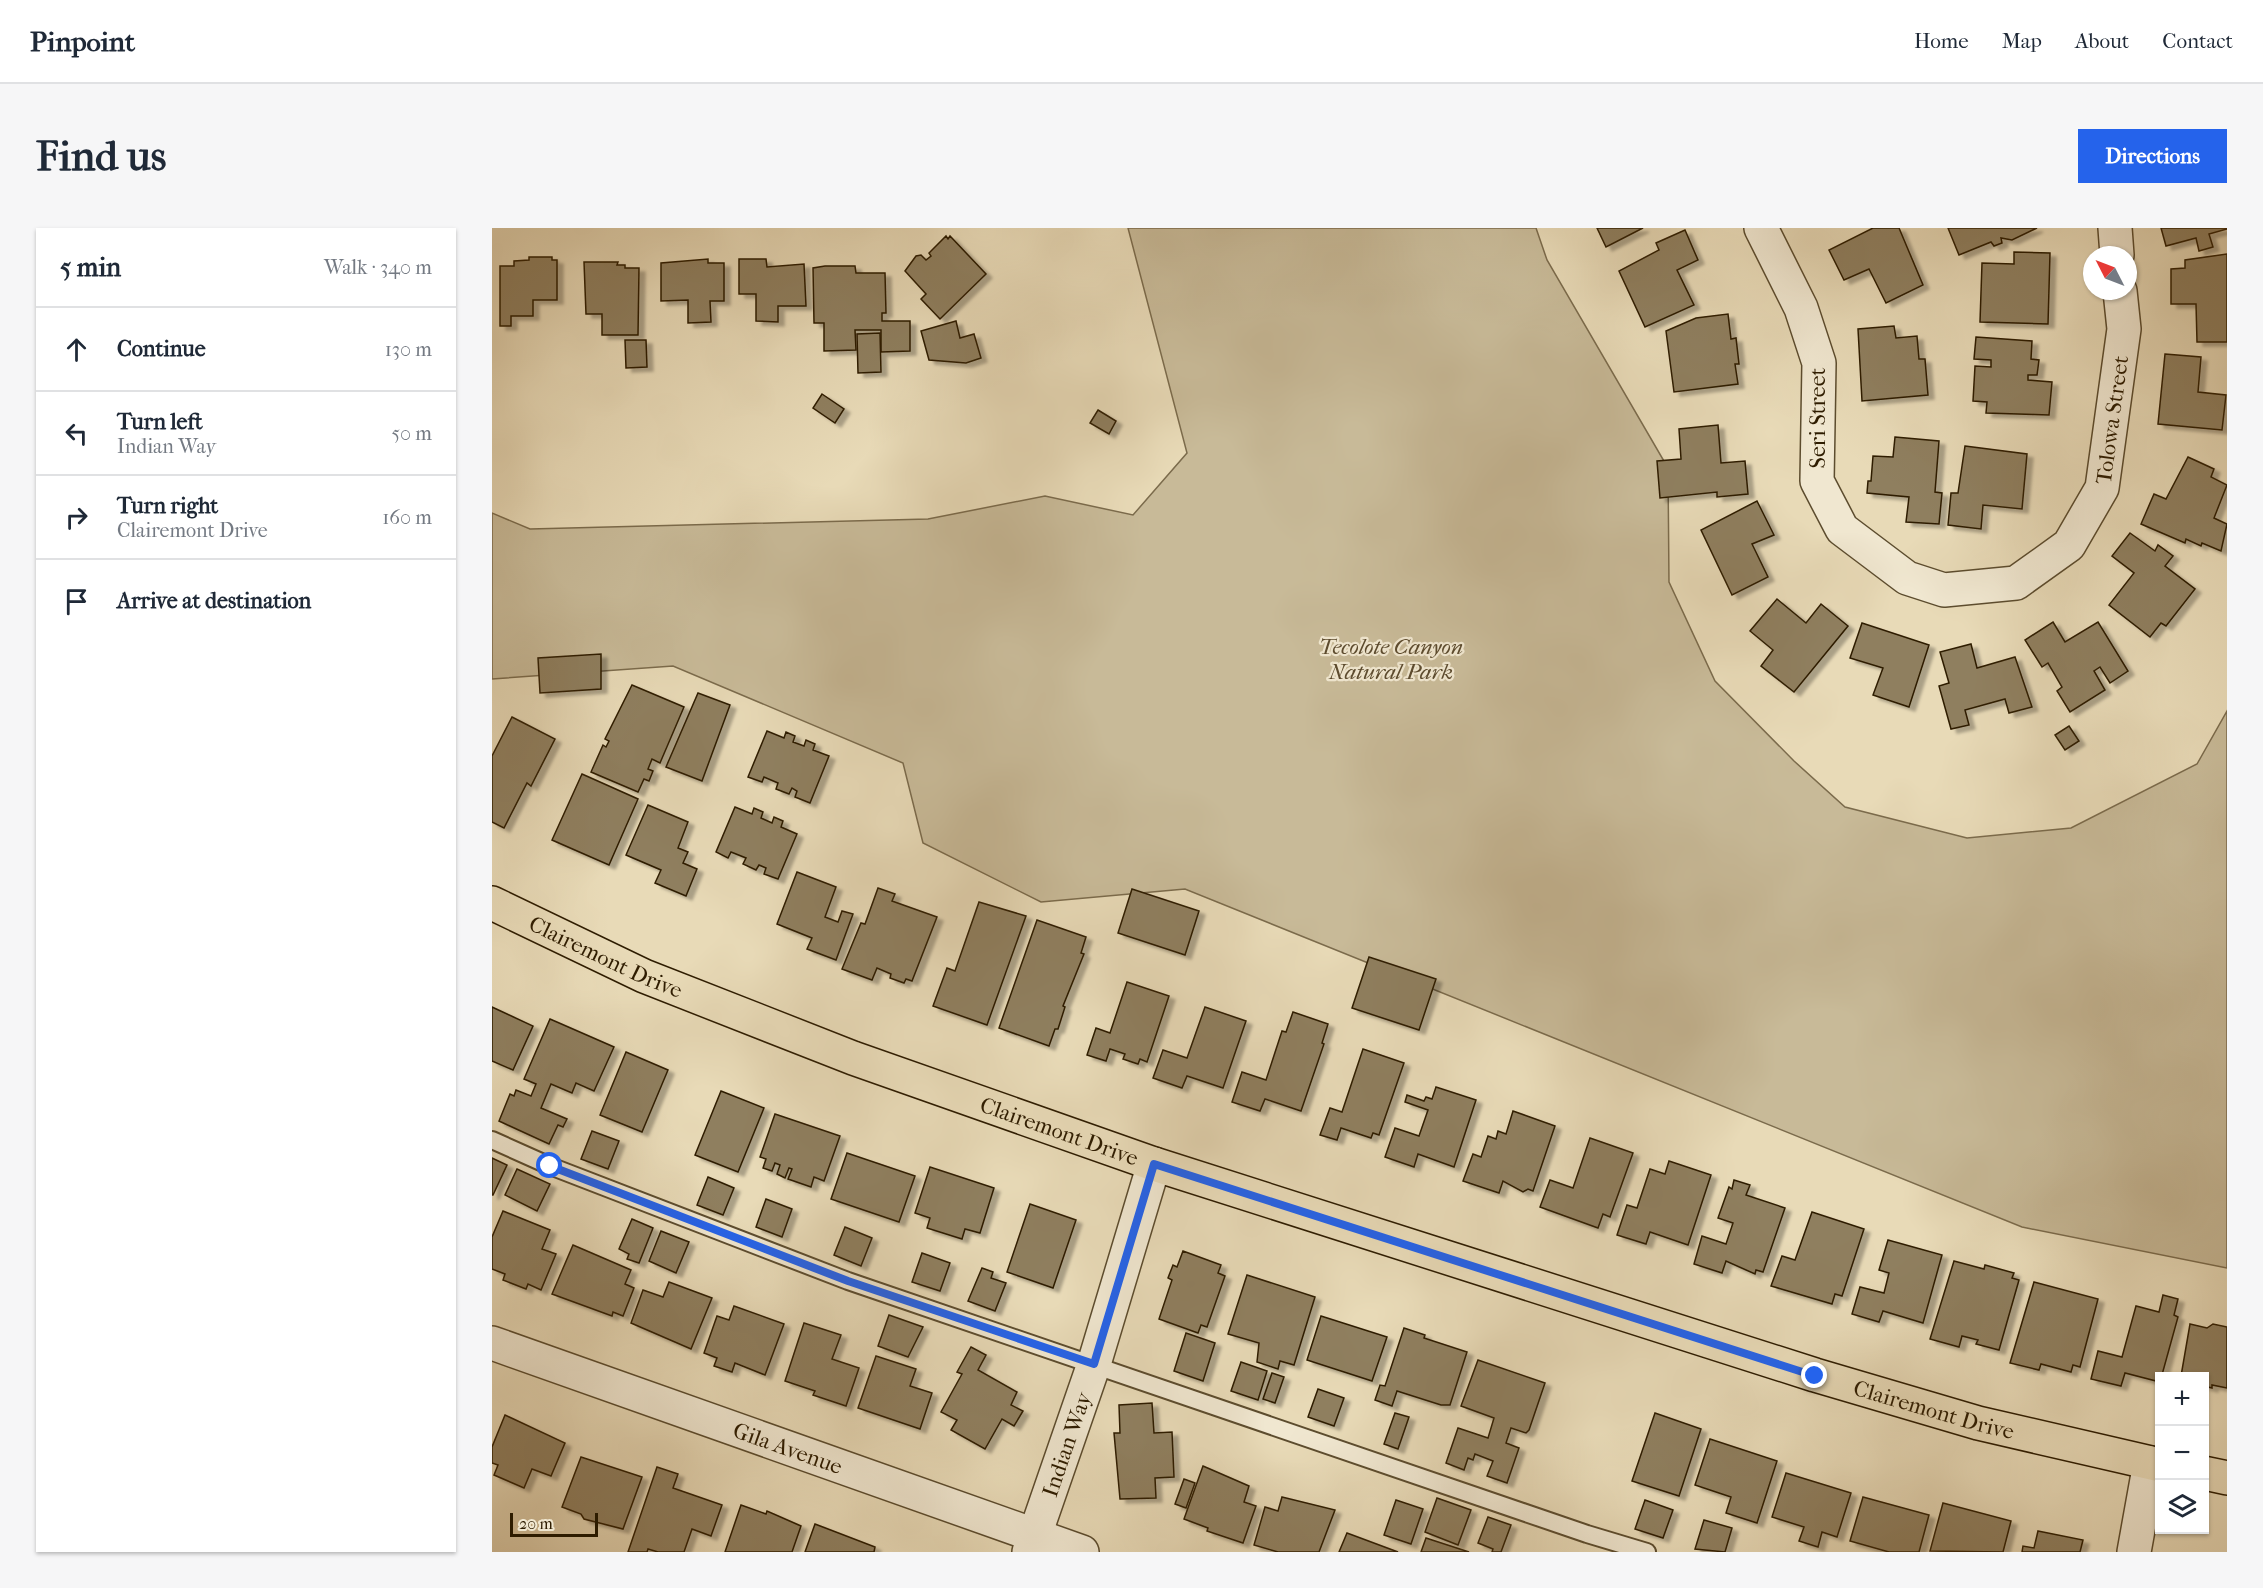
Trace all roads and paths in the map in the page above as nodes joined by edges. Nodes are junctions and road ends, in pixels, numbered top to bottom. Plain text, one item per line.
1 (1761, 228) edge
2 (2115, 228) edge
3 (2116, 246) edge
4 (2121, 300) edge
5 (2016, 583) joint
6 (492, 903) edge
7 (492, 1140) edge
8 (1154, 1164) junction
9 (492, 1343) edge
10 (1094, 1364) junction
11 (2155, 1464) edge
12 (2209, 1474) edge
13 (2227, 1478) edge
14 (1032, 1544) edge
15 (1082, 1552) edge
16 (1647, 1552) edge
17 (2134, 1552) edge

1 - 5 street, Seri Street
2 - 3 street
4 - 5 street, Tolowa Street
6 - 8 main road, Clairemont Drive
7 - 10 lane
8 - 10 street, Indian Way
8 - 11 main road, Clairemont Drive
9 - 14 street, Gila Avenue
10 - 14 street, Indian Way
10 - 16 lane
11 - 17 street
12 - 13 main road
14 - 15 street, Gila Avenue

